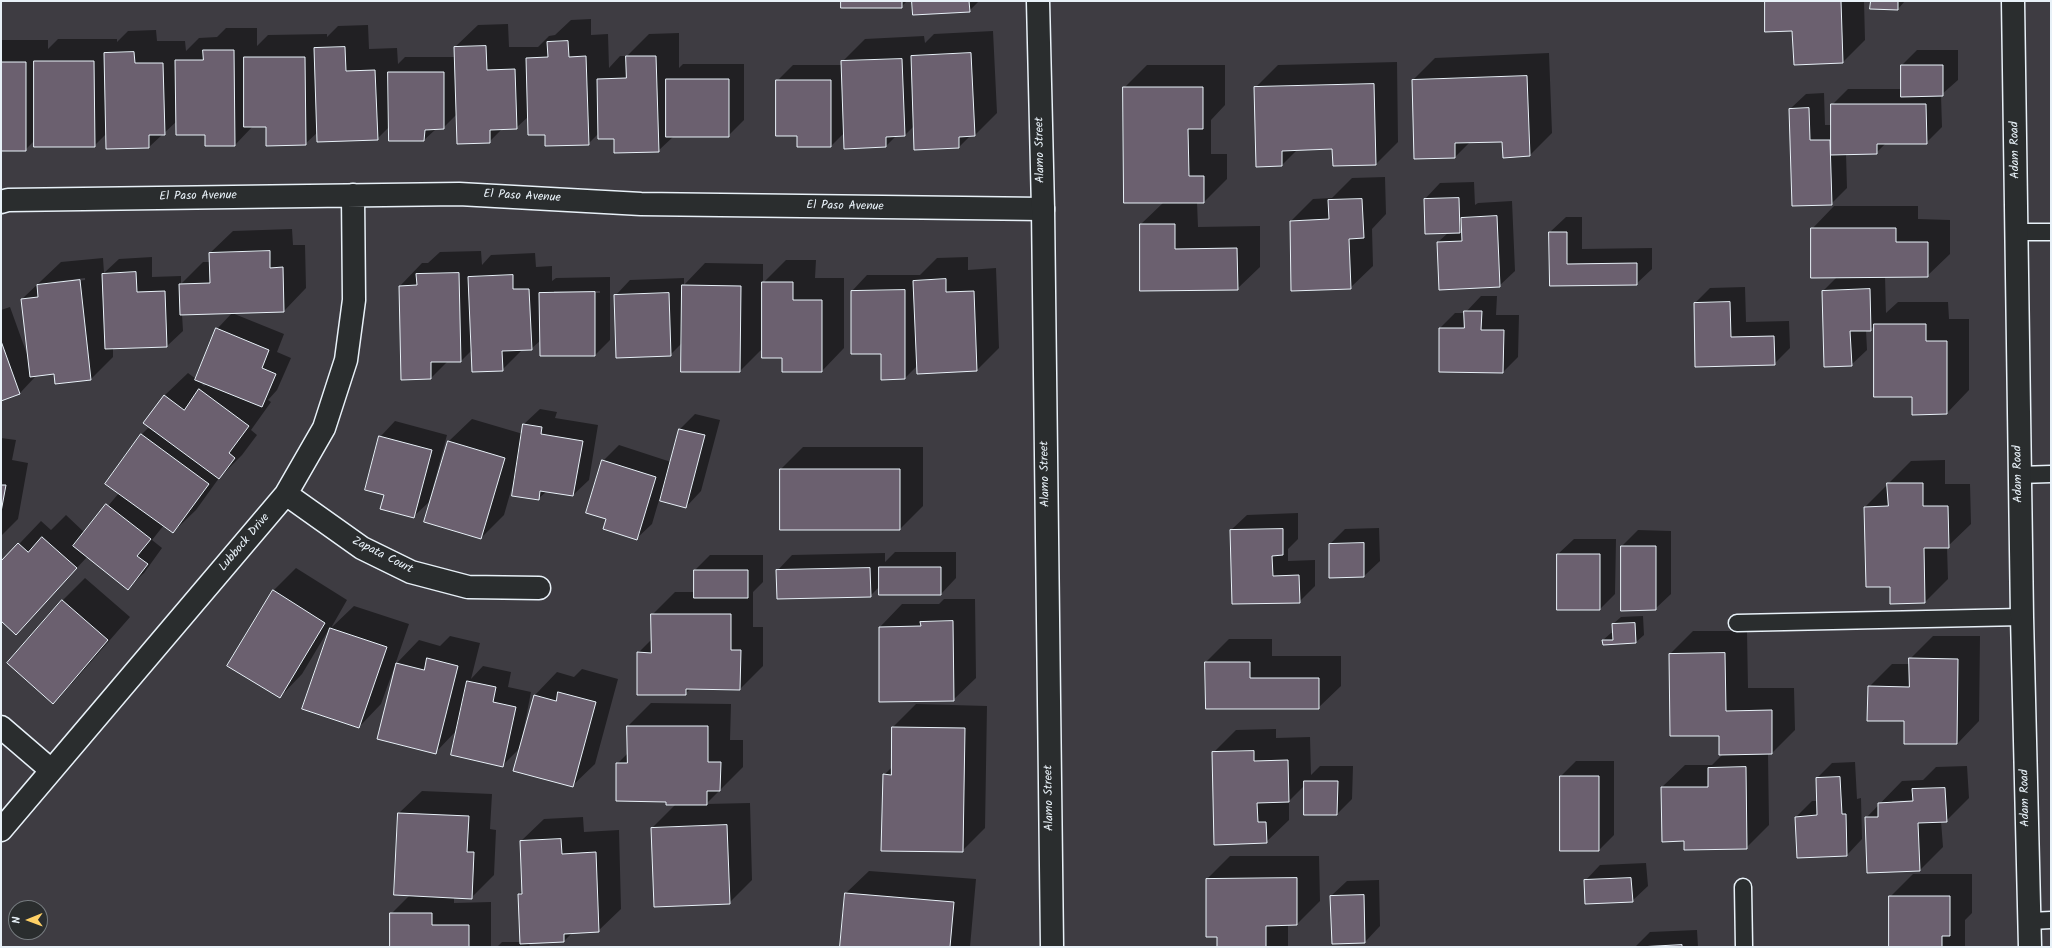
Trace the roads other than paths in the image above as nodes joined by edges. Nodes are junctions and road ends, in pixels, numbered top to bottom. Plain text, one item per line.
1 (1038, 1) edge
2 (2013, 1) edge
3 (353, 195) junction
4 (1, 202) edge
5 (1043, 210) junction
6 (2017, 232) junction
7 (2051, 232) edge
8 (2051, 474) edge
9 (2019, 475) junction
10 (286, 494) junction
11 (539, 588) dead end
12 (2022, 617) junction
13 (1737, 623) dead end
14 (1, 727) edge
15 (52, 770) junction
16 (1, 830) edge
17 (1744, 887) dead end
18 (2051, 920) edge
19 (2030, 921) junction
20 (1052, 947) edge
21 (1744, 947) edge
22 (2030, 947) edge

1 - 5 street, Alamo Street
2 - 6 street, Adam Road
3 - 4 street, El Paso Avenue
3 - 5 street, El Paso Avenue
3 - 10 street, Lubbock Drive
5 - 20 street, Alamo Street
6 - 7 lane
6 - 9 street, Adam Road
8 - 9 lane
9 - 12 street, Adam Road
10 - 11 street, Zapata Court
10 - 15 street, Lubbock Drive
12 - 13 lane
12 - 19 street, Adam Road
14 - 15 street
15 - 16 street, Lubbock Drive
17 - 21 lane
18 - 19 lane
19 - 22 street, Adam Road

